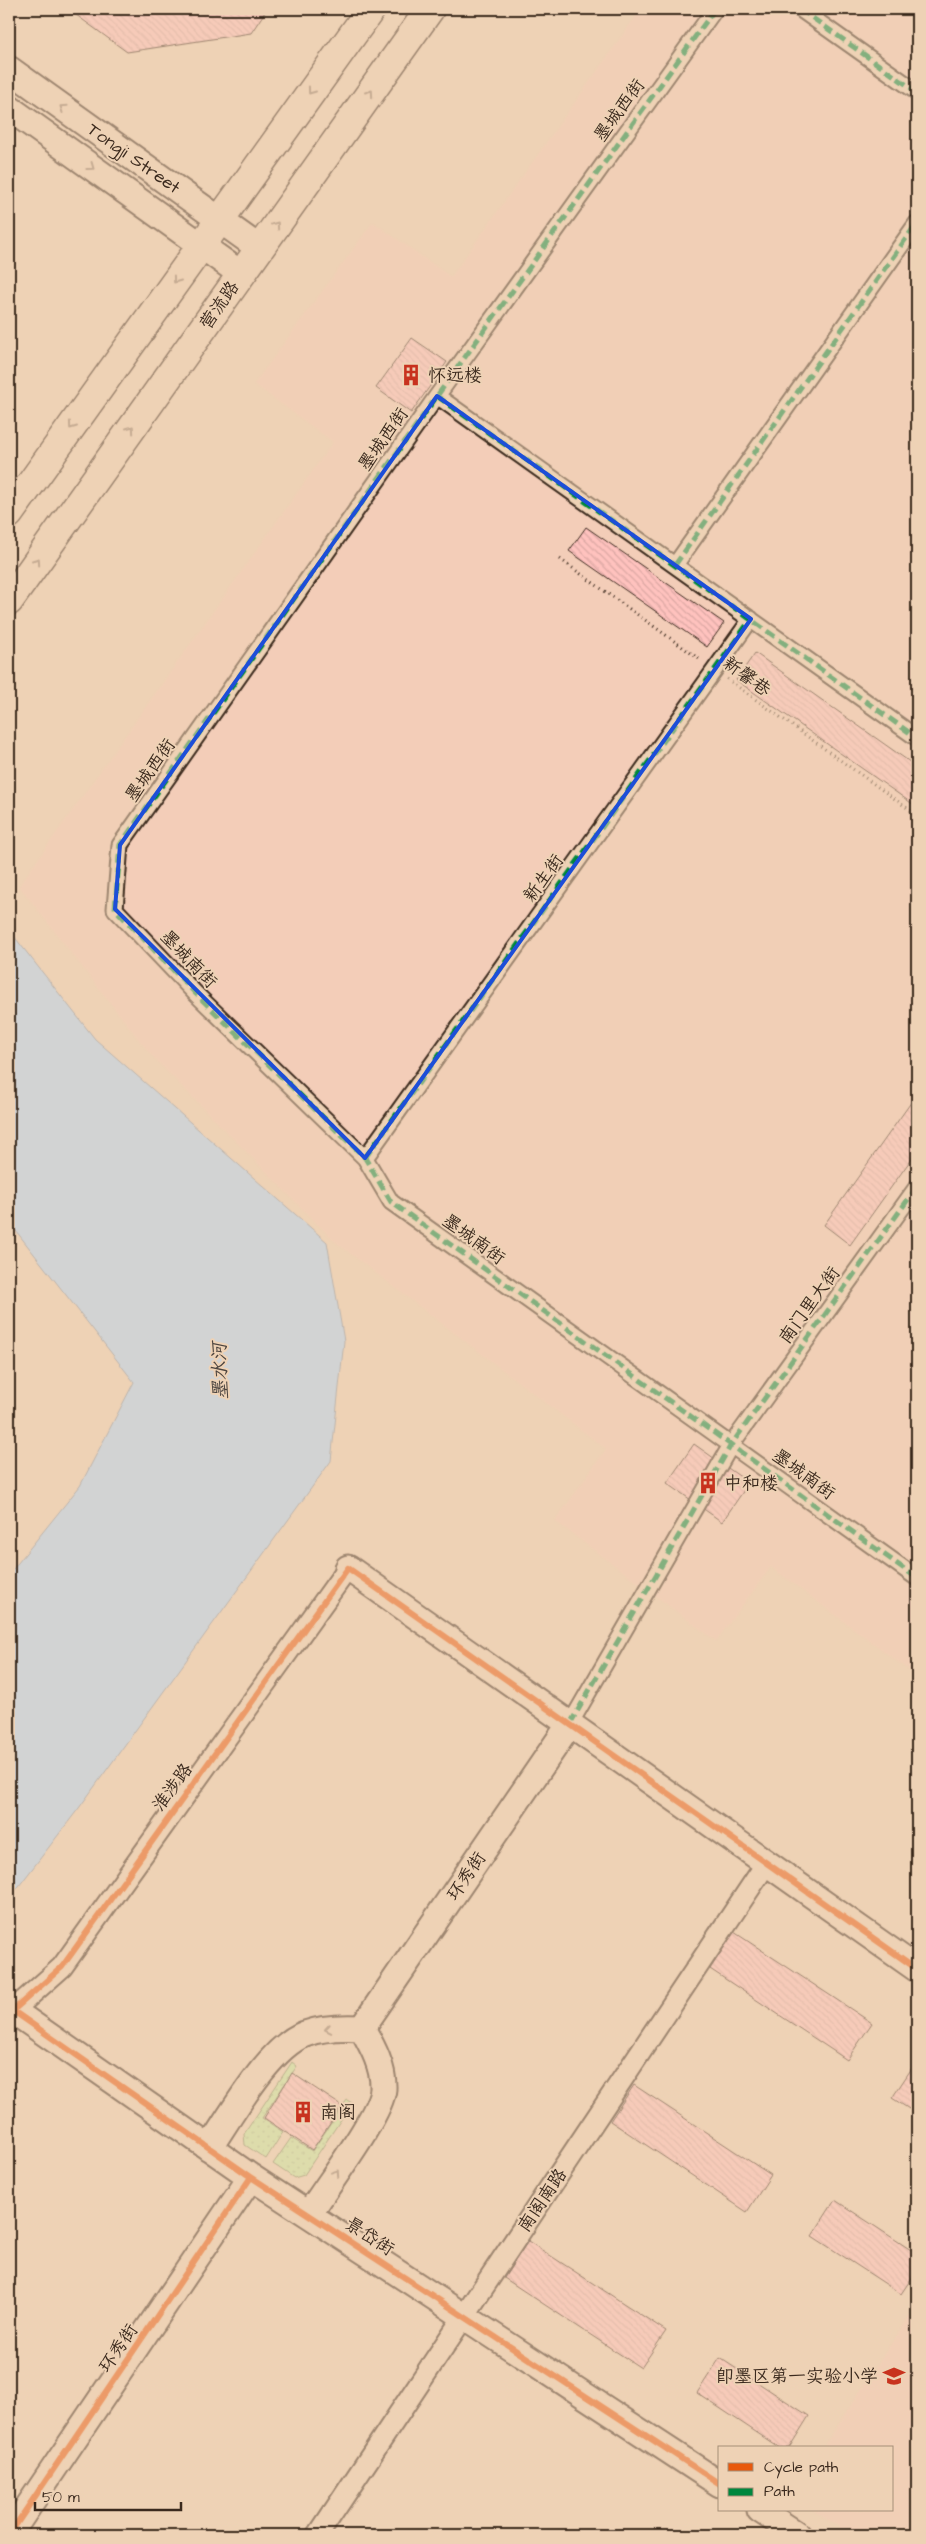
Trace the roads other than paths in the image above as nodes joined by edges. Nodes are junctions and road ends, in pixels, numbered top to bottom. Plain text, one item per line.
1 (371, 9) edge
2 (430, 9) edge
3 (715, 9) edge
4 (800, 9) edge
5 (9, 69) edge
6 (917, 92) edge
7 (9, 108) edge
8 (220, 219) junction
9 (917, 223) edge
10 (201, 245) junction
11 (260, 248) junction
12 (241, 274) junction
13 (437, 396) junction
14 (9, 514) edge
15 (675, 565) junction
16 (9, 601) edge
17 (752, 620) junction
18 (917, 738) edge
19 (120, 845) joint
20 (365, 1158) junction
21 (917, 1187) edge
22 (731, 1445) junction
23 (348, 1568) joint
24 (917, 1578) edge
25 (570, 1724) junction
26 (766, 1864) junction
27 (917, 1969) edge
28 (10, 2011) edge
29 (362, 2028) junction
30 (209, 2148) junction
31 (251, 2177) junction
32 (309, 2214) junction
33 (465, 2315) junction
34 (718, 2483) edge
35 (763, 2512) edge
36 (9, 2535) edge
37 (318, 2535) edge
38 (798, 2535) edge

1 -> 8 main road
11 -> 2 main road, 营流路
3 - 13 street, 墨城西街
4 - 6 street
8 -> 5 street, Tongji Street
7 -> 10 street, Tongji Street
8 - 10 main road
8 - 11 street, Tongji Street
9 - 15 street
10 - 12 street, Tongji Street
10 -> 14 main road
11 - 12 main road, 营流路
16 -> 12 main road, 营流路
13 - 15 street
13 - 19 street, 墨城西街
15 - 17 street
17 - 18 street
17 - 20 street, 新生街
19 - 20 street, 墨城南街
20 - 22 street, 墨城南街
21 - 22 street, 南门里大街
22 - 24 street, 墨城南街
22 - 25 street, 南门里大街
23 - 25 street
23 - 28 street, 淮涉路
25 - 26 street
25 - 29 street, 环秀街
26 - 27 street
26 - 33 street, 南阁南路
28 - 30 street, 景岱街
29 -> 30 street
32 -> 29 street
30 - 31 street, 景岱街
31 - 32 street, 景岱街
31 - 36 street, 环秀街
32 - 33 street, 景岱街
33 - 34 street, 景岱街
33 - 37 street, 南阁南路
35 - 38 street

